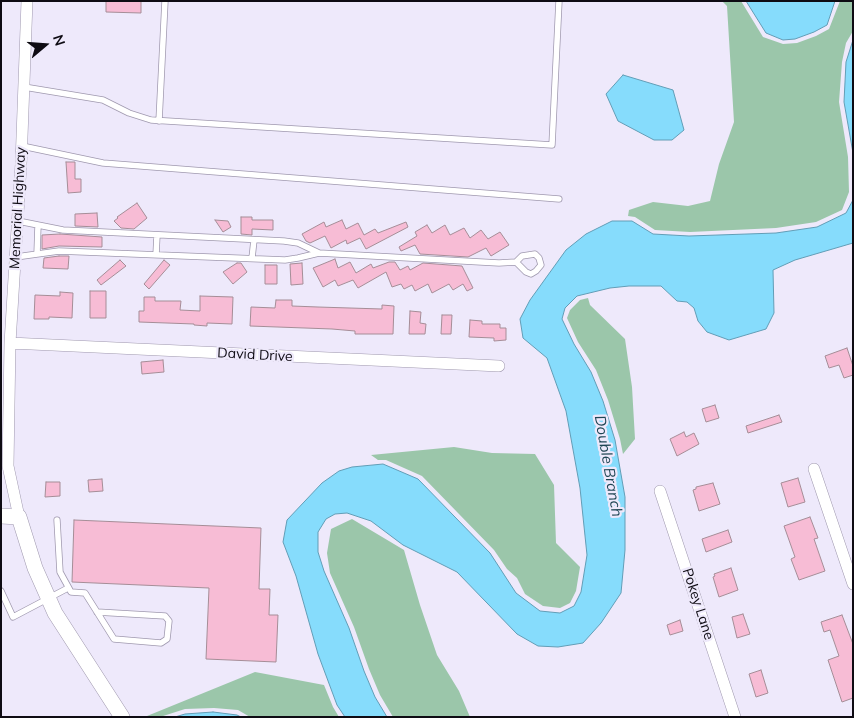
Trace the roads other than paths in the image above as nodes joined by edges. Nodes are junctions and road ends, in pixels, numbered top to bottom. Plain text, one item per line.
1 (27, 1) edge
2 (165, 1) edge
3 (559, 1) edge
4 (24, 87) junction
5 (159, 121) junction
6 (22, 146) junction
7 (559, 199) dead end
8 (18, 221) junction
9 (38, 225) junction
10 (157, 235) junction
11 (254, 240) junction
12 (319, 253) junction
13 (37, 254) junction
14 (156, 255) junction
15 (16, 257) junction
16 (252, 258) junction
17 (516, 262) dead end
18 (7, 340) edge
19 (499, 366) dead end
20 (5, 442) edge
21 (814, 469) dead end
22 (660, 491) dead end
23 (1, 516) edge
24 (19, 517) junction
25 (57, 520) dead end
26 (853, 584) edge
27 (68, 588) junction
28 (1, 592) edge
29 (48, 598) junction
30 (97, 612) junction
31 (119, 713) edge
32 (735, 717) edge

1 - 4 street, Memorial Highway
2 - 5 lane
3 - 5 lane
4 - 5 lane
4 - 6 street, Memorial Highway
6 - 7 lane
6 - 8 street, Memorial Highway
8 - 9 lane
8 - 15 street, Memorial Highway
9 - 10 lane
9 - 13 lane
10 - 11 lane
10 - 14 lane
11 - 12 lane
11 - 16 lane
12 - 16 lane
12 - 17 lane
13 - 14 lane
13 - 15 lane
14 - 16 lane
15 - 18 street, Memorial Highway
18 - 19 street, David Drive
18 - 20 street, Memorial Highway
20 - 24 street, Memorial Highway
21 - 26 street
22 - 32 street, Pokey Lane
23 - 24 street
24 - 29 street, Memorial Highway
25 - 27 lane
27 - 29 lane
27 - 30 lane
28 - 29 lane
29 - 31 street, Memorial Highway
30 - 30 lane

